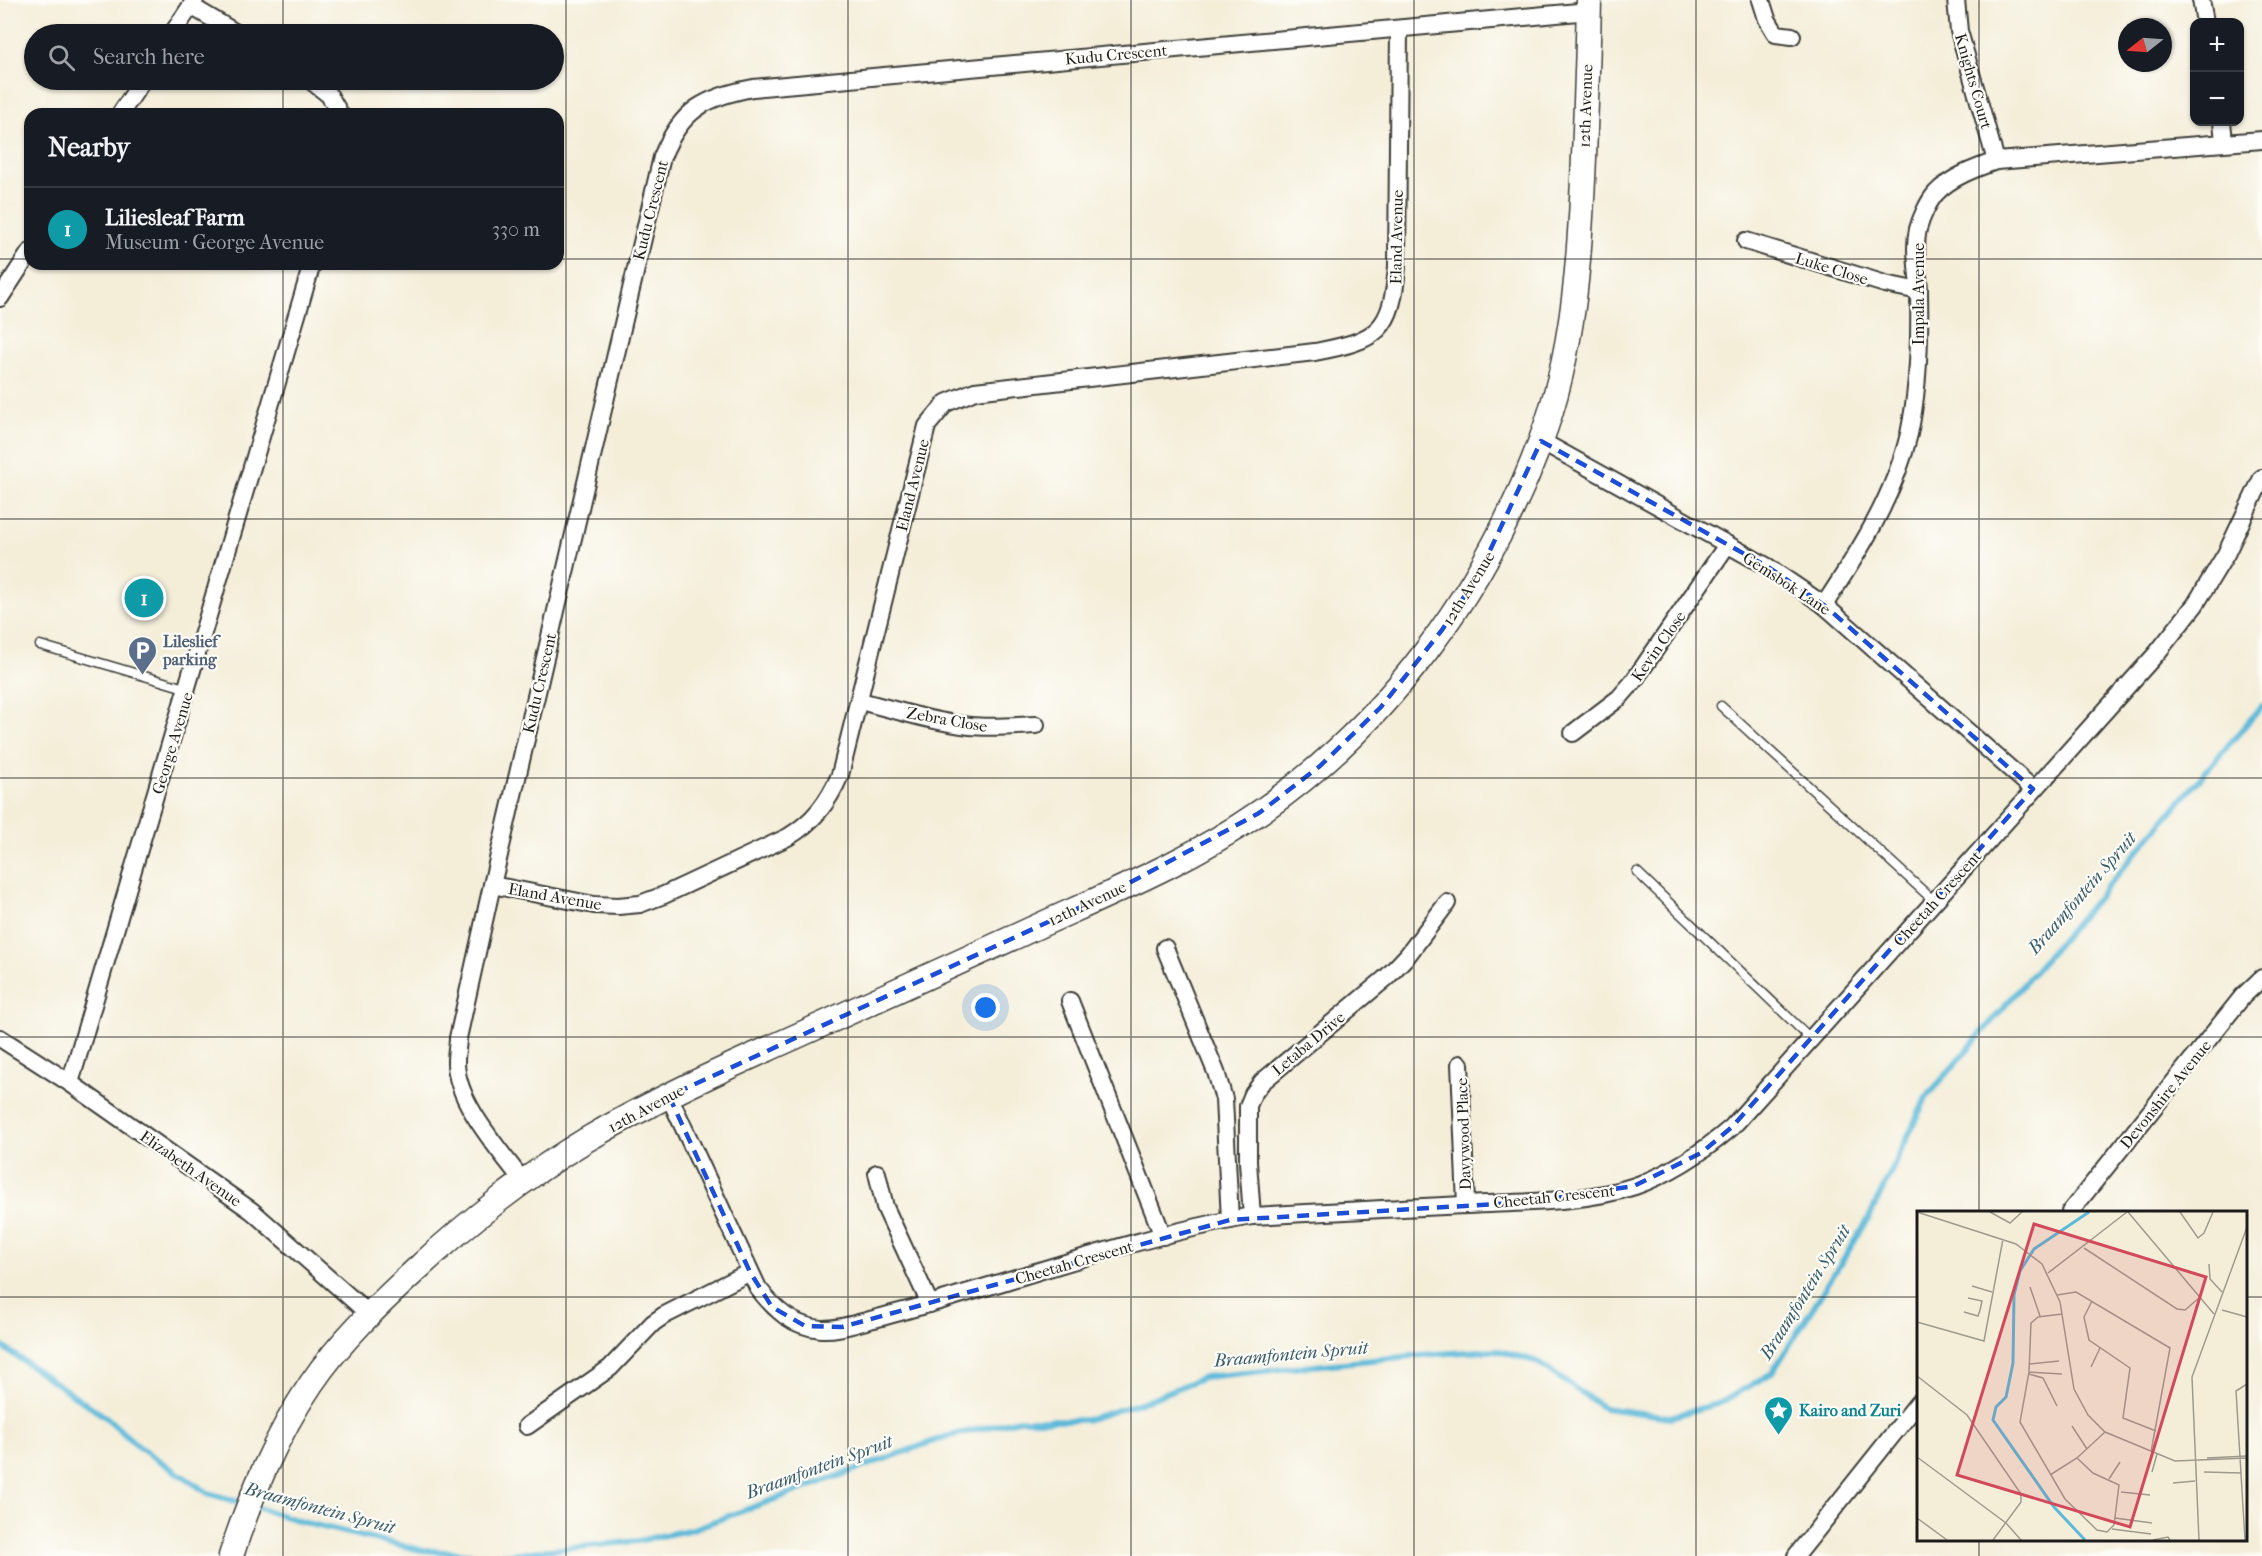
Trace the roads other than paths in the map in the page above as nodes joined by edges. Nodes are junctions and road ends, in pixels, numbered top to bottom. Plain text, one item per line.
1 (1761, 0) edge
2 (1956, 0) edge
3 (2201, 0) edge
4 (193, 3) edge
5 (1589, 5) edge
6 (2204, 18) edge
7 (179, 24) edge
8 (223, 24) edge
9 (1398, 29) junction
10 (1792, 36) dead end
11 (136, 90) edge
12 (323, 90) edge
13 (124, 108) edge
14 (337, 108) edge
15 (2222, 126) edge
16 (2262, 140) edge
17 (2224, 141) junction
18 (1996, 161) junction
19 (1746, 241) dead end
20 (24, 261) edge
21 (310, 270) edge
22 (1919, 291) junction
23 (0, 298) edge
24 (1541, 441) junction
25 (2262, 478) edge
26 (1727, 545) junction
27 (1824, 605) junction
28 (40, 645) dead end
29 (188, 689) junction
30 (860, 701) junction
31 (1721, 706) dead end
32 (1036, 725) dead end
33 (1573, 733) dead end
34 (2033, 789) junction
35 (1637, 872) dead end
36 (492, 885) junction
37 (1934, 901) junction
38 (1446, 903) dead end
39 (1165, 948) dead end
40 (2262, 978) edge
41 (1070, 1001) dead end
42 (0, 1038) edge
43 (1811, 1039) junction
44 (1460, 1064) dead end
45 (70, 1083) junction
46 (669, 1096) junction
47 (877, 1173) dead end
48 (524, 1183) junction
49 (1466, 1205) junction
50 (2071, 1211) edge
51 (1252, 1216) junction
52 (1230, 1220) junction
53 (1163, 1236) junction
54 (750, 1272) junction
55 (930, 1304) junction
56 (369, 1314) junction
57 (1917, 1404) edge
58 (527, 1425) dead end
59 (231, 1556) edge
60 (1796, 1556) edge

1 - 10 street
2 - 18 street, Knights Court
3 - 6 street
4 - 7 street
4 - 8 street
5 - 9 street, Kudu Crescent
5 - 24 street, 12th Avenue
9 - 30 street, Eland Avenue
9 - 36 street, Kudu Crescent
11 - 13 street
12 - 14 street
15 - 17 street
16 - 17 street, Impala Avenue
17 - 18 street, Impala Avenue
18 - 22 street, Impala Avenue
19 - 22 street, Luke Close
20 - 23 street
21 - 29 street, George Avenue
22 - 27 street, Impala Avenue
24 - 26 street, Gemsbok Lane
24 - 46 street, 12th Avenue
25 - 34 street, Cheetah Crescent
26 - 27 street, Gemsbok Lane
26 - 33 street, Kevin Close
27 - 34 street, Gemsbok Lane
28 - 29 lane
29 - 45 street, George Avenue
30 - 32 street, Zebra Close
30 - 36 street, Eland Avenue
31 - 37 lane
34 - 37 street, Cheetah Crescent
35 - 43 lane
36 - 48 street, Kudu Crescent
37 - 43 street, Cheetah Crescent
38 - 51 street, Letaba Drive
39 - 52 street
40 - 50 street, Devonshire Avenue
41 - 53 street
42 - 45 street, Elizabeth Avenue
43 - 49 street, Cheetah Crescent
44 - 49 street, Davywood Place
45 - 56 street, Elizabeth Avenue
46 - 48 street, 12th Avenue
46 - 54 street, Cheetah Crescent
47 - 55 street
48 - 56 street, 12th Avenue
49 - 51 street, Cheetah Crescent
51 - 52 street, Cheetah Crescent
52 - 53 street, Cheetah Crescent
53 - 55 street, Cheetah Crescent
54 - 55 street, Cheetah Crescent
54 - 58 street
56 - 59 street, 12th Avenue
57 - 60 street

